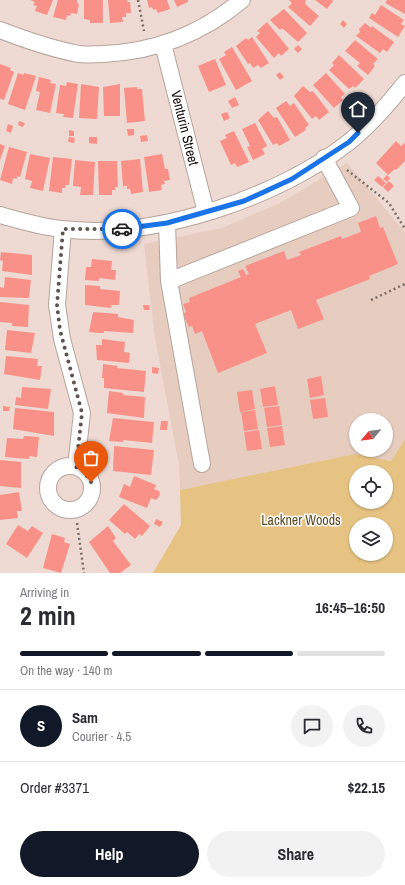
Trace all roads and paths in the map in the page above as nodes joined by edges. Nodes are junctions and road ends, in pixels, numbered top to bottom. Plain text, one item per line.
1 (138, 0) edge
2 (242, 0) edge
3 (0, 30) edge
4 (144, 31) dead end
5 (163, 44) junction
6 (405, 83) edge
7 (400, 100) edge
8 (324, 158) junction
9 (344, 166) dead end
10 (206, 212) junction
11 (0, 216) edge
12 (167, 223) junction
13 (63, 229) junction
14 (405, 229) edge
15 (169, 281) junction
16 (405, 284) edge
17 (371, 300) dead end
18 (202, 464) dead end
19 (76, 467) dead end
20 (77, 523) dead end
21 (84, 573) edge

1 - 4 path
2 - 5 street
3 - 5 street
5 - 10 street, Venturin Street
6 - 7 street
7 - 8 street
8 - 10 street
8 - 15 street
9 - 14 path
10 - 12 street
11 - 13 street
12 - 13 street
12 - 15 street
13 - 19 street
15 - 18 street
16 - 17 path
20 - 21 path

